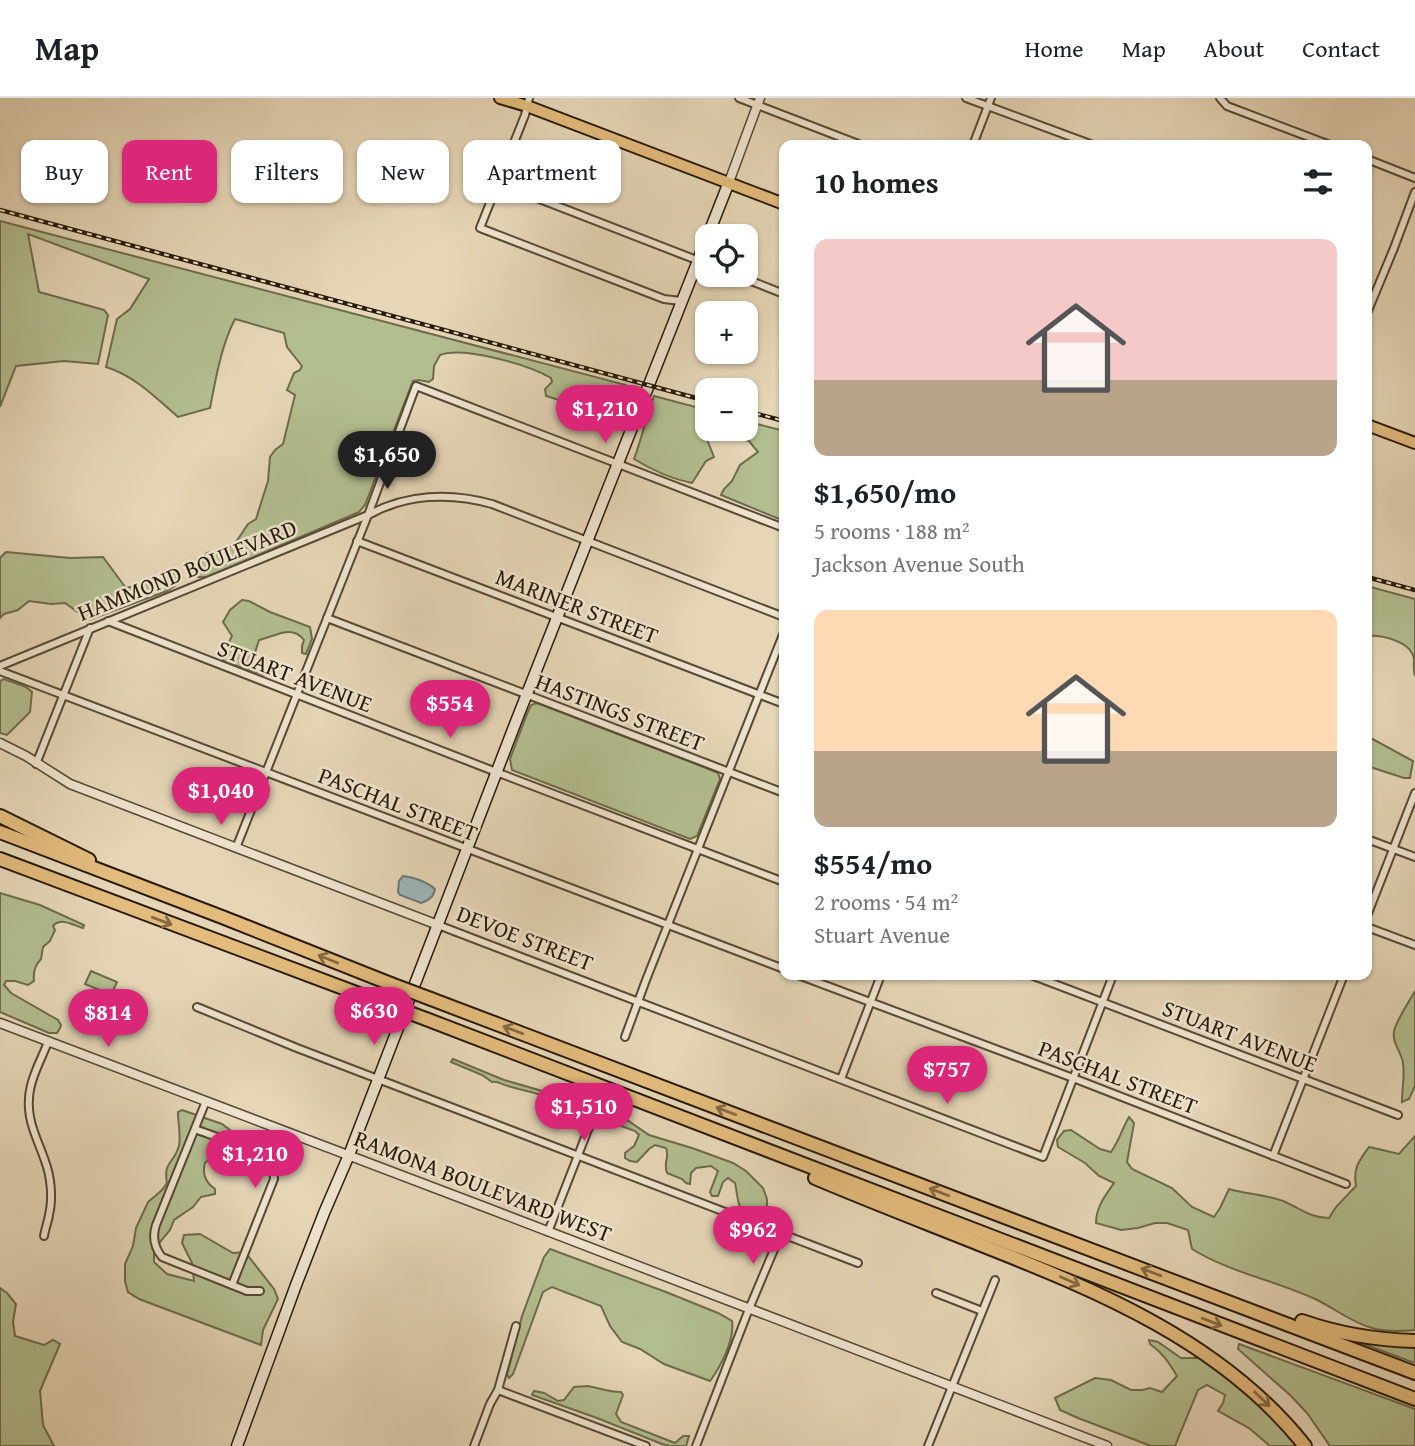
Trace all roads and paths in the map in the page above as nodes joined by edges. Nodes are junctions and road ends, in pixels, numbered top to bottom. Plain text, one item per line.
1 (500, 98) edge
2 (739, 98) edge
3 (966, 98) edge
4 (991, 98) edge
5 (1220, 98) edge
6 (758, 101) edge
7 (528, 102) edge
8 (988, 106) junction
9 (515, 140) edge
10 (849, 140) edge
11 (975, 140) edge
12 (1080, 140) edge
13 (1316, 140) edge
14 (1372, 161) edge
15 (1415, 178) edge
16 (729, 182) junction
17 (1415, 192) edge
18 (779, 202) edge
19 (490, 203) edge
20 (550, 203) edge
21 (715, 224) edge
22 (695, 259) edge
23 (695, 275) edge
24 (758, 284) edge
25 (779, 292) edge
26 (681, 301) junction
27 (1372, 301) edge
28 (1372, 427) edge
29 (1415, 443) edge
30 (618, 465) junction
31 (368, 514) junction
32 (779, 526) edge
33 (357, 541) junction
34 (588, 541) junction
35 (779, 615) edge
36 (327, 618) junction
37 (557, 618) junction
38 (108, 621) junction
39 (90, 628) junction
40 (779, 645) edge
41 (0, 668) edge
42 (64, 695) junction
43 (297, 695) junction
44 (527, 695) junction
45 (760, 695) junction
46 (779, 702) edge
47 (0, 743) edge
48 (36, 764) junction
49 (729, 771) junction
50 (267, 772) junction
51 (497, 773) junction
52 (779, 791) edge
53 (1415, 793) edge
54 (0, 816) edge
55 (0, 832) edge
56 (1372, 841) edge
57 (236, 848) junction
58 (468, 849) junction
59 (698, 849) junction
60 (1393, 849) junction
61 (1415, 857) edge
62 (0, 859) edge
63 (0, 867) edge
64 (116, 877) junction
65 (779, 880) edge
66 (98, 897) junction
67 (1372, 903) edge
68 (668, 925) junction
69 (438, 926) junction
70 (1372, 929) edge
71 (1415, 945) edge
72 (779, 967) edge
73 (811, 980) edge
74 (879, 980) edge
75 (1044, 980) edge
76 (1111, 980) edge
77 (1342, 980) edge
78 (638, 1002) junction
79 (870, 1002) junction
80 (1102, 1003) junction
81 (197, 1007) dead end
82 (0, 1023) edge
83 (625, 1037) dead end
84 (48, 1042) junction
85 (1073, 1078) junction
86 (378, 1079) junction
87 (841, 1079) junction
88 (1303, 1079) junction
89 (206, 1101) junction
90 (1398, 1115) dead end
91 (593, 1117) dead end
92 (195, 1129) junction
93 (737, 1139) junction
94 (349, 1155) junction
95 (578, 1155) junction
96 (1273, 1156) junction
97 (1346, 1184) dead end
98 (548, 1232) junction
99 (781, 1233) junction
100 (44, 1236) dead end
101 (858, 1263) dead end
102 (995, 1280) dead end
103 (232, 1285) junction
104 (260, 1291) dead end
105 (936, 1293) dead end
106 (1215, 1296) junction
107 (749, 1309) junction
108 (982, 1311) junction
109 (516, 1325) dead end
110 (1415, 1341) edge
111 (1415, 1373) edge
112 (951, 1386) junction
113 (498, 1390) junction
114 (1415, 1399) edge
115 (237, 1446) edge
116 (474, 1446) edge
117 (646, 1446) edge
118 (696, 1446) edge
119 (928, 1446) edge
120 (1107, 1446) edge
121 (1305, 1446) edge

1 - 7 main road
2 - 6 street
3 - 8 street
4 - 8 street
5 - 13 street
6 - 10 street
6 - 16 street
7 - 9 street
7 - 16 main road
8 - 11 street
8 - 12 street
14 - 15 street
16 - 18 main road
16 - 21 main road
17 - 27 street
19 - 26 street
20 - 22 street
23 - 26 main road
24 - 25 street
26 - 30 main road
28 - 29 main road
30 - 31 street
30 - 32 street
30 - 34 main road
31 - 33 street
31 - 34 street, HAMMOND BOULEVARD
31 - 38 street, HAMMOND BOULEVARD
33 - 36 street
33 - 37 street, MARINER STREET
34 - 35 street, HAMMOND BOULEVARD
34 - 37 main road
36 - 43 street
36 - 44 street, HASTINGS STREET
37 - 44 main road
37 - 45 street, MARINER STREET
38 - 39 street, HAMMOND BOULEVARD
38 - 43 street, STUART AVENUE
39 - 41 street, HAMMOND BOULEVARD
39 - 42 street
40 - 45 street
41 - 42 street, PASCHAL STREET
42 - 48 street
42 - 50 street, PASCHAL STREET
43 - 50 street
43 - 51 street, STUART AVENUE
44 - 49 street, HASTINGS STREET
44 - 51 main road
45 - 46 street, MARINER STREET
45 - 49 street
47 - 48 street, DEVOE STREET
48 - 57 street, DEVOE STREET
49 - 52 street, HASTINGS STREET
49 - 59 street
50 - 57 street
50 - 58 street, PASCHAL STREET
51 - 58 main road
51 - 59 street, STUART AVENUE
53 - 60 street
54 - 64 highway
55 - 64 highway
56 - 60 street
57 - 69 street, DEVOE STREET
58 - 68 street, PASCHAL STREET
58 - 69 main road
59 - 65 street, STUART AVENUE
59 - 68 street
60 - 61 street
60 - 67 street
62 - 66 highway
63 - 66 highway
106 -> 64 highway, bridge
66 -> 93 highway, bridge
68 - 72 street, PASCHAL STREET
68 - 78 street
69 - 78 street, DEVOE STREET
69 - 86 main road
70 - 71 street
73 - 79 street, PASCHAL STREET
74 - 79 street
75 - 80 street, STUART AVENUE
76 - 80 street
77 - 88 street
78 - 83 street
78 - 87 street, DEVOE STREET
79 - 85 street, PASCHAL STREET
79 - 87 street
80 - 85 street
80 - 88 street, STUART AVENUE
81 - 86 street
82 - 84 street, RAMONA BOULEVARD WEST
84 - 89 street, RAMONA BOULEVARD WEST
84 - 100 street
85 - 87 street, DEVOE STREET
85 - 96 street, PASCHAL STREET
86 - 94 main road
86 - 95 street
88 - 90 street, STUART AVENUE
88 - 96 street
89 - 92 street
89 - 94 street, RAMONA BOULEVARD WEST
91 - 95 street
92 - 103 street
92 - 103 street
93 -> 114 highway
93 -> 121 highway
94 - 98 street, RAMONA BOULEVARD WEST
94 - 115 main road
95 - 98 street
95 - 99 street
96 - 97 street, PASCHAL STREET
98 - 107 street, RAMONA BOULEVARD WEST
99 - 101 street
99 - 107 street
102 - 108 street
103 - 104 street
105 - 108 street
106 - 110 highway
106 - 111 highway
107 - 112 street, RAMONA BOULEVARD WEST
107 - 118 street
108 - 112 street
109 - 113 street
112 - 119 street
112 - 120 street, RAMONA BOULEVARD WEST
113 - 116 street
113 - 117 street

